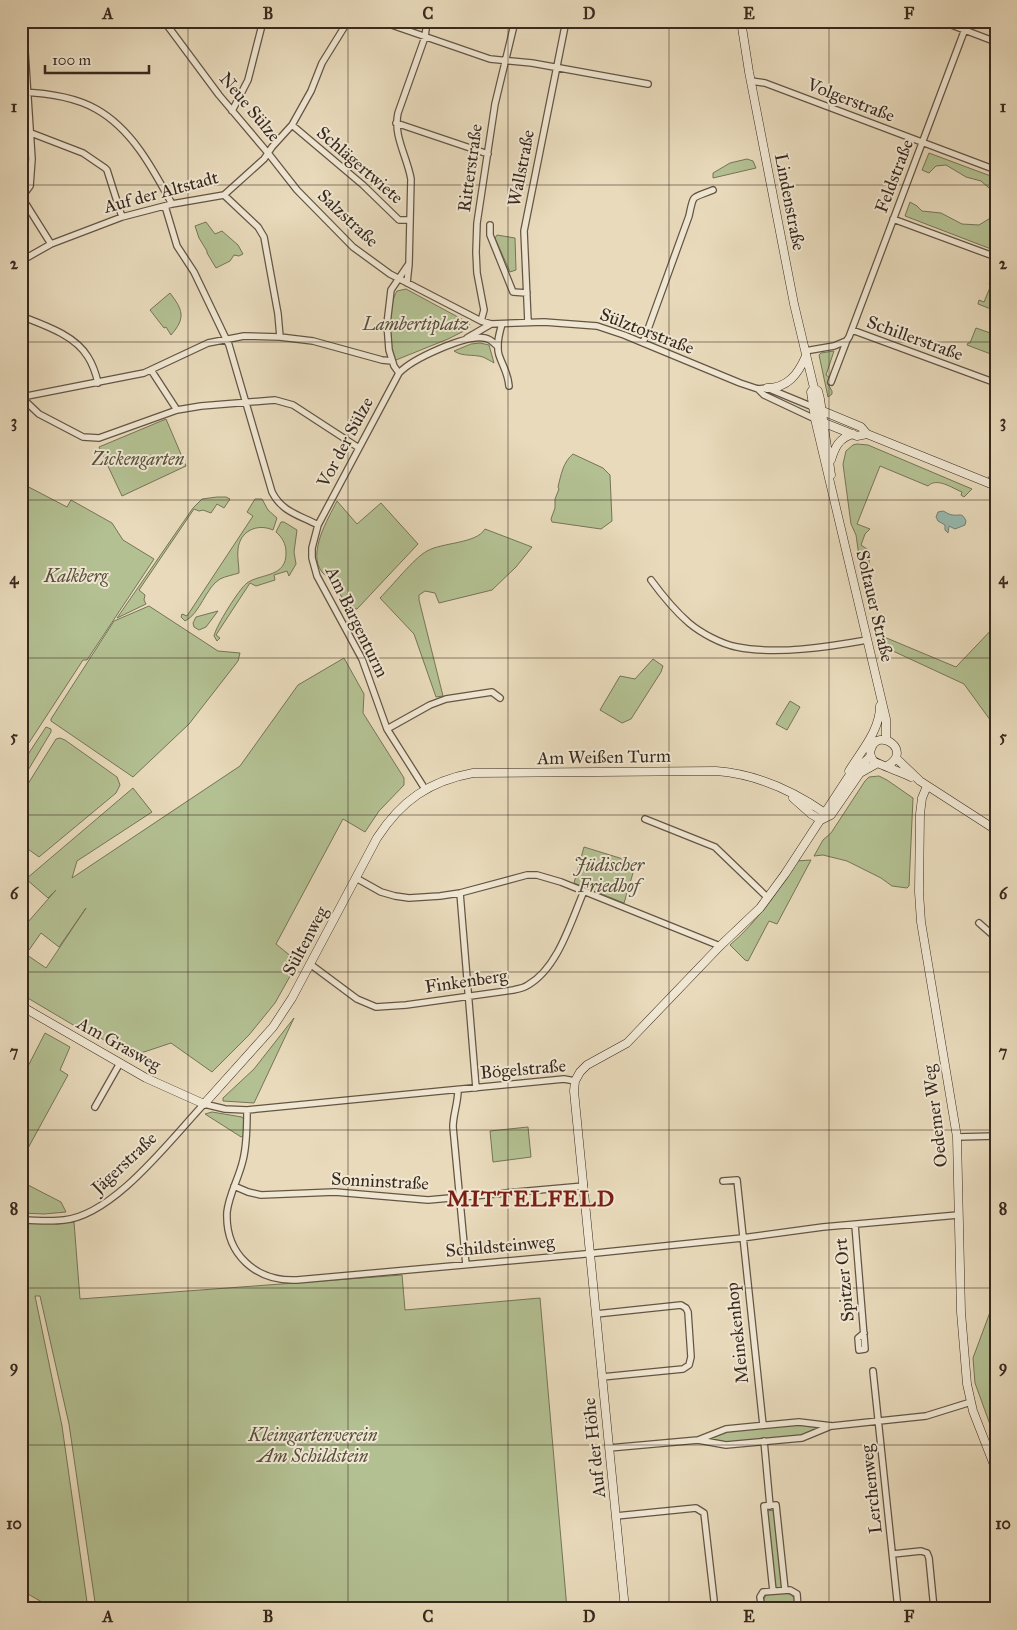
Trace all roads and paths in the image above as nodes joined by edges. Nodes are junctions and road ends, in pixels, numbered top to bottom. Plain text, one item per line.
1 (23, 21) edge
2 (164, 21) edge
3 (263, 21) edge
4 (348, 21) edge
5 (380, 21) edge
6 (426, 21) edge
7 (515, 21) edge
8 (566, 21) edge
9 (741, 21) edge
10 (941, 21) edge
11 (968, 21) edge
12 (965, 30) junction
13 (425, 37) junction
14 (996, 42) edge
15 (504, 62) junction
16 (557, 69) junction
17 (751, 81) junction
18 (648, 84) dead end
19 (21, 92) edge
20 (28, 92) junction
21 (234, 112) junction
22 (396, 123) junction
23 (292, 125) junction
24 (31, 133) junction
25 (922, 143) junction
26 (268, 153) junction
27 (488, 154) junction
28 (278, 164) joint
29 (996, 170) edge
30 (713, 190) dead end
31 (224, 195) junction
32 (22, 197) edge
33 (172, 204) junction
34 (165, 206) junction
35 (122, 217) junction
36 (893, 219) junction
37 (410, 220) junction
38 (490, 225) dead end
39 (50, 244) junction
40 (996, 257) edge
41 (21, 261) edge
42 (409, 264) junction
43 (398, 278) junction
44 (407, 283) junction
45 (527, 293) junction
46 (21, 316) edge
47 (481, 321) junction
48 (528, 322) junction
49 (491, 324) junction
50 (502, 324) junction
51 (852, 330) junction
52 (280, 337) junction
53 (227, 340) junction
54 (846, 340) junction
55 (459, 342) junction
56 (643, 343) junction
57 (498, 347) junction
58 (806, 354) junction
59 (392, 361) junction
60 (151, 370) junction
61 (399, 373) junction
62 (831, 382) dead end
63 (98, 383) junction
64 (996, 384) edge
65 (509, 386) dead end
66 (767, 388) junction
67 (814, 388) junction
68 (758, 389) junction
69 (21, 397) edge
70 (247, 403) junction
71 (813, 407) junction
72 (177, 410) junction
73 (822, 410) junction
74 (815, 419) junction
75 (824, 422) junction
76 (853, 434) junction
77 (867, 434) junction
78 (359, 448) junction
79 (830, 462) junction
80 (996, 469) edge
81 (830, 479) junction
82 (993, 482) edge
83 (318, 526) junction
84 (651, 580) dead end
85 (867, 640) junction
86 (880, 696) junction
87 (500, 698) dead end
88 (387, 729) junction
89 (886, 740) junction
90 (871, 756) junction
91 (896, 758) junction
92 (876, 764) junction
93 (887, 766) junction
94 (846, 778) junction
95 (920, 781) junction
96 (927, 786) junction
97 (425, 789) junction
98 (784, 789) junction
99 (816, 807) junction
100 (823, 817) junction
101 (645, 818) dead end
102 (996, 830) edge
103 (356, 878) junction
104 (584, 891) junction
105 (460, 893) junction
106 (768, 898) junction
107 (979, 923) dead end
108 (996, 938) edge
109 (720, 946) junction
110 (310, 964) junction
111 (468, 997) junction
112 (21, 1006) edge
113 (120, 1063) junction
114 (575, 1081) junction
115 (476, 1088) junction
116 (458, 1090) junction
117 (204, 1104) junction
118 (96, 1107) dead end
119 (247, 1110) junction
120 (996, 1136) edge
121 (957, 1137) junction
122 (724, 1181) dead end
123 (234, 1186) junction
124 (584, 1186) junction
125 (459, 1197) junction
126 (958, 1215) junction
127 (21, 1220) edge
128 (855, 1225) junction
129 (742, 1238) junction
130 (590, 1254) junction
131 (466, 1265) junction
132 (596, 1314) junction
133 (864, 1333) dead end
134 (873, 1371) dead end
135 (602, 1377) junction
136 (971, 1402) junction
137 (878, 1421) junction
138 (763, 1425) junction
139 (832, 1426) junction
140 (698, 1440) junction
141 (764, 1441) junction
142 (609, 1448) junction
143 (996, 1470) edge
144 (770, 1506) junction
145 (616, 1516) junction
146 (893, 1554) junction
147 (785, 1590) junction
148 (773, 1592) junction
149 (624, 1609) edge
150 (715, 1609) edge
151 (762, 1609) edge
152 (798, 1609) edge
153 (898, 1609) edge
154 (934, 1609) edge

1 - 20 street
2 - 21 street, Neue Sülze
3 - 21 street
4 - 23 street, Auf der Altstadt
5 - 13 street
6 - 13 street
7 - 15 street, Ritterstraße
8 - 16 street, Wallstraße
9 - 17 main road, Lindenstraße
10 - 12 street
11 - 12 street, Feldstraße
12 - 14 street
12 - 25 street, Feldstraße
13 - 15 street
13 - 22 street
15 - 16 street
15 - 27 street, Ritterstraße
16 - 18 street
16 - 45 street, Wallstraße
17 - 25 street, Volgerstraße
17 - 58 main road, Lindenstraße
19 - 20 street
20 - 24 street
20 - 33 street
21 - 26 street, Neue Sülze
22 - 27 street
22 - 37 street
23 - 26 street, Auf der Altstadt
23 - 37 street, Schlägertwiete
24 - 32 street
24 - 35 street
25 - 29 street, Volgerstraße
25 - 36 street, Feldstraße
26 - 28 street, Neue Sülze
26 - 31 street, Auf der Altstadt
27 - 47 street, Ritterstraße
28 - 43 street, Salzstraße
30 - 56 street
31 - 33 street, Auf der Altstadt
31 - 52 street
32 - 39 street
33 - 34 street, Auf der Altstadt
34 - 35 street, Auf der Altstadt
34 - 53 street
35 - 39 street, Auf der Altstadt
36 - 40 street
36 - 51 street, Feldstraße
37 - 42 street
38 - 45 street
39 - 41 street, Auf der Altstadt
42 - 43 street
42 - 44 street
43 - 44 street, Salzstraße
43 - 59 street
44 - 47 street, Salzstraße
45 - 48 street, Wallstraße
46 - 63 street
47 - 49 street, Salzstraße
48 - 50 street, Sülztorstraße
48 - 56 street, Sülztorstraße
49 - 50 street, Sülztorstraße
49 - 55 street
50 - 57 street
51 - 54 street, Feldstraße
51 - 64 street, Schillerstraße
52 - 53 street
52 - 59 street
53 - 60 street
53 - 70 street
54 - 58 street
54 - 62 street, Feldstraße
55 - 57 street
55 - 61 street
56 - 68 street, Sülztorstraße
57 - 65 street
58 - 66 main road
58 - 67 main road, Lindenstraße
59 - 61 street
60 - 63 street
60 - 72 street
61 - 78 street, Vor der Sülze
63 - 69 street
66 - 68 street, Sülztorstraße
66 - 71 street, Sülztorstraße
67 - 71 main road, Lindenstraße
67 - 73 main road, Lindenstraße
68 - 74 street, Sülztorstraße
69 - 72 street
70 - 72 street
70 - 78 street
70 - 83 street
71 - 73 main road
71 - 74 main road, Lindenstraße
73 - 75 main road, Lindenstraße
73 - 77 main road
74 - 75 main road
74 - 81 main road, Soltauer Straße
75 - 76 main road
75 - 79 main road, Soltauer Straße
76 - 77 main road
76 - 79 main road
77 - 82 main road
78 - 83 street, Vor der Sülze
79 - 81 main road, Soltauer Straße
80 - 82 street
81 - 85 main road, Soltauer Straße
83 - 88 street, Am Bargenturm
84 - 85 street
85 - 86 main road, Soltauer Straße
86 - 89 main road, Soltauer Straße
86 - 94 main road, Bögelstraße
87 - 88 street
88 - 97 street, Am Bargenturm
89 - 90 main road
89 - 91 main road, Soltauer Straße
90 - 92 main road
90 - 94 main road, Bögelstraße
91 - 93 main road
91 - 95 main road, Soltauer Straße
92 - 93 main road, Soltauer Straße
92 - 100 main road, Bögelstraße
93 - 95 main road, Soltauer Straße
94 - 99 main road, Bögelstraße
94 - 100 main road, Bögelstraße
95 - 96 main road, Soltauer Straße
96 - 102 main road, Soltauer Straße
96 - 121 main road, Oedemer Weg
97 - 98 main road, Am Weißen Turm
97 - 103 main road, Sültenweg
98 - 99 main road, Am Weißen Turm
98 - 100 main road, Am Weißen Turm
99 - 100 main road, Am Weißen Turm
100 - 106 main road, Bögelstraße
101 - 106 street
103 - 105 street
103 - 110 main road, Sültenweg
104 - 105 street
104 - 109 street
104 - 111 street, Finkenberg
105 - 111 street
106 - 109 main road, Bögelstraße
107 - 108 street
109 - 114 main road, Bögelstraße
110 - 111 street, Finkenberg
110 - 117 main road, Sültenweg
111 - 115 street
112 - 113 main road, Am Grasweg
113 - 117 main road, Am Grasweg
113 - 118 street
114 - 115 street, Bögelstraße
114 - 124 main road, Auf der Höhe
115 - 116 street, Bögelstraße
116 - 119 street, Bögelstraße
116 - 125 street
117 - 119 street, Bögelstraße
117 - 127 street, Jägerstraße
119 - 123 street
120 - 121 street
121 - 126 main road, Oedemer Weg
122 - 129 street
123 - 125 street, Sonninstraße
123 - 131 street, Schildsteinweg
124 - 125 street, Sonninstraße
124 - 130 main road, Auf der Höhe
125 - 131 street
126 - 128 street, Schildsteinweg
126 - 136 main road, Oedemer Weg
128 - 129 street, Schildsteinweg
128 - 133 street, Spitzer Ort
129 - 130 street, Schildsteinweg
129 - 138 street, Meinekenhop
130 - 131 street, Schildsteinweg
130 - 132 main road, Auf der Höhe
132 - 135 main road, Auf der Höhe
132 - 135 street, Auf der Höhe
134 - 137 street
135 - 142 main road, Auf der Höhe
136 - 137 street
136 - 143 main road, Oedemer Weg
137 - 139 street
137 - 146 street, Lerchenweg
138 - 139 street
138 - 140 street
139 - 141 street
140 - 141 street
140 - 142 street
141 - 144 street
142 - 145 main road, Auf der Höhe
144 - 147 street
144 - 148 street
145 - 149 main road, Auf der Höhe
145 - 150 street, Auf der Höhe
146 - 153 street, Lerchenweg
146 - 154 street, Lerchenweg
147 - 148 street
147 - 152 street
148 - 151 street

